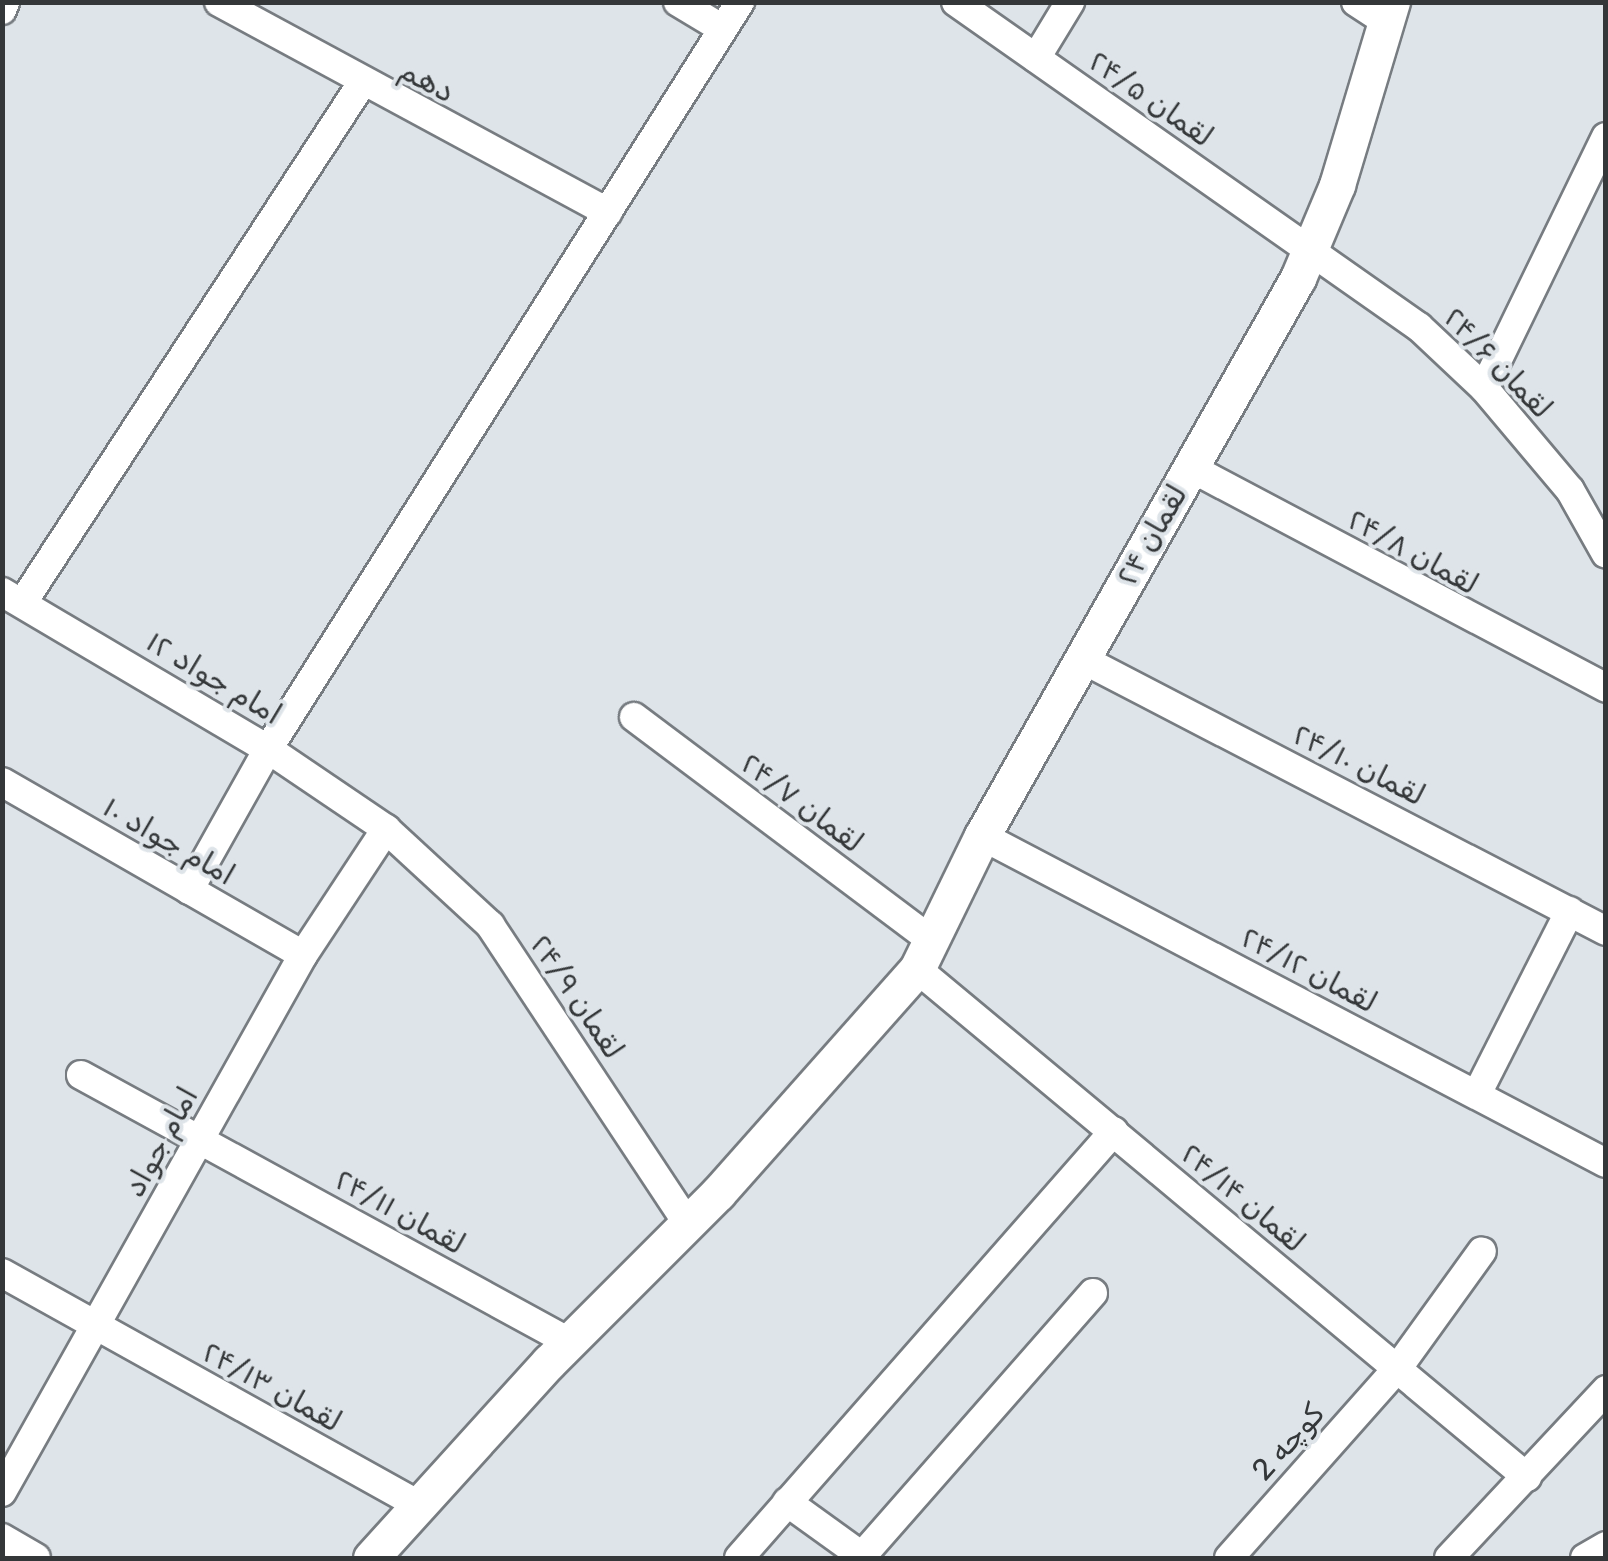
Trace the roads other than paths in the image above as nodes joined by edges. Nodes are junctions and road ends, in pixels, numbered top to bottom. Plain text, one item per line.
1 (5, 2) edge
2 (219, 2) edge
3 (678, 2) edge
4 (740, 2) edge
5 (956, 2) edge
6 (1070, 2) edge
7 (1356, 2) edge
8 (2, 10) edge
9 (1390, 12) edge
10 (723, 29) junction
11 (1036, 58) junction
12 (362, 83) junction
13 (1606, 137) edge
14 (608, 212) junction
15 (1310, 250) junction
16 (1484, 388) junction
17 (1190, 468) junction
18 (1606, 554) edge
19 (13, 597) edge
20 (1082, 659) junction
21 (1606, 688) edge
22 (634, 717) dead end
23 (268, 748) junction
24 (2, 782) edge
25 (386, 830) junction
26 (982, 836) junction
27 (189, 890) junction
28 (1570, 911) junction
29 (1606, 931) edge
30 (924, 954) junction
31 (303, 955) junction
32 (82, 1075) dead end
33 (1477, 1094) junction
34 (1114, 1131) junction
35 (200, 1139) junction
36 (1606, 1164) edge
37 (688, 1223) junction
38 (1482, 1251) dead end
39 (2, 1272) edge
40 (1094, 1293) dead end
41 (95, 1326) junction
42 (569, 1342) junction
43 (1397, 1369) junction
44 (1606, 1390) edge
45 (1527, 1477) junction
46 (2, 1492) edge
47 (787, 1502) junction
48 (418, 1505) junction
49 (2, 1538) edge
50 (1606, 1546) edge
51 (36, 1558) edge
52 (371, 1558) edge
53 (739, 1558) edge
54 (1229, 1558) edge
55 (1449, 1558) edge
56 (1585, 1558) edge

1 - 8 street
2 - 12 street, دهم
3 - 10 street
4 - 10 street
5 - 11 street, لقمان ۲۴/۵
6 - 11 street
7 - 9 street
9 - 15 street, لقمان ۲۴
10 - 14 street
11 - 15 street, لقمان ۲۴/۵
12 - 14 street, دهم
12 - 19 street
13 - 16 street
14 - 23 street
15 - 16 street, لقمان ۲۴/۶
15 - 17 street, لقمان ۲۴
16 - 18 street, لقمان ۲۴/۶
17 - 20 street, لقمان ۲۴
17 - 21 street, لقمان ۲۴/۸
19 - 23 street, امام جواد ۱۲
20 - 26 street, لقمان ۲۴
20 - 28 street, لقمان ۲۴/۱۰
22 - 30 street, لقمان ۲۴/۷
23 - 25 street, امام جواد ۱۲
23 - 27 street
24 - 27 street, امام جواد ۱۰
25 - 31 street, امام جواد
25 - 37 street, لقمان ۲۴/۹
26 - 30 street, لقمان ۲۴
26 - 33 street, لقمان ۲۴/۱۲
27 - 31 street, امام جواد ۱۰
28 - 29 street, لقمان ۲۴/۱۰
28 - 33 street
30 - 34 street, لقمان ۲۴/۱۴
30 - 37 street, لقمان ۲۴
31 - 35 street, امام جواد
32 - 35 street, لقمان ۲۴/۱۱
33 - 36 street, لقمان ۲۴/۱۲
34 - 43 street, لقمان ۲۴/۱۴
34 - 47 street
35 - 41 street, امام جواد
35 - 42 street, لقمان ۲۴/۱۱
37 - 42 street, لقمان ۲۴
38 - 43 street, کوچه 2
39 - 41 street, لقمان ۲۴/۱۳
40 - 47 street
41 - 46 street, امام جواد
41 - 48 street, لقمان ۲۴/۱۳
42 - 48 street, لقمان ۲۴
43 - 45 street, لقمان ۲۴/۱۴
43 - 54 street, کوچه 2
44 - 45 street
45 - 55 street
47 - 53 street
48 - 52 street, لقمان ۲۴
49 - 51 street
50 - 56 street

